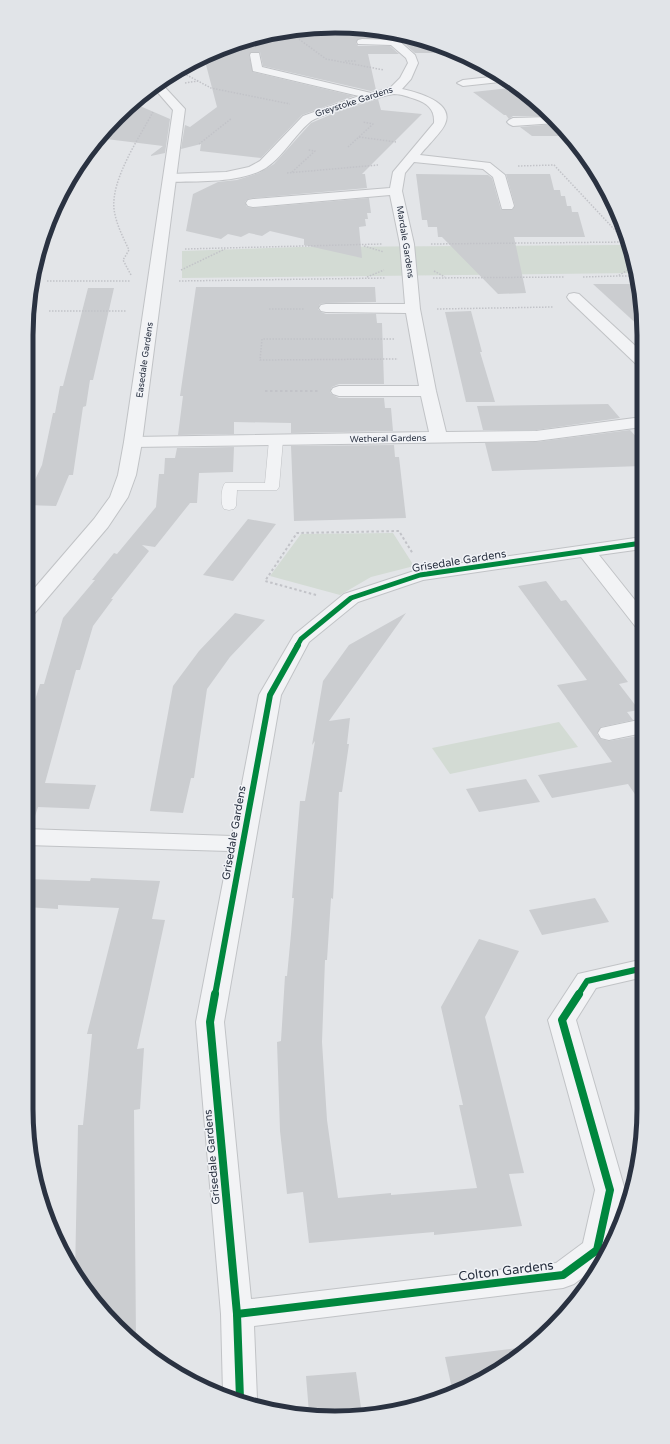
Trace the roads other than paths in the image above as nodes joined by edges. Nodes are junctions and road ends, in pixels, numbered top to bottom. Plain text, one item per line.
1 (362, 42) dead end
2 (255, 55) dead end
3 (497, 80) edge
4 (463, 83) dead end
5 (160, 89) edge
6 (394, 91) junction
7 (371, 96) junction
8 (548, 120) edge
9 (513, 122) dead end
10 (409, 161) junction
11 (170, 178) junction
12 (396, 191) junction
13 (253, 203) dead end
14 (507, 206) dead end
15 (579, 302) road end
16 (326, 308) road end
17 (413, 309) junction
18 (637, 356) edge
19 (339, 391) road end
20 (428, 391) junction
21 (637, 423) edge
22 (439, 438) junction
23 (276, 440) junction
24 (133, 442) junction
25 (229, 506) dead end
26 (637, 544) edge
27 (586, 552) junction
28 (33, 603) edge
29 (637, 616) edge
30 (637, 727) edge
31 (609, 733) dead end
32 (33, 837) edge
33 (242, 844) junction
34 (637, 970) edge
35 (237, 1314) junction
36 (240, 1396) edge

1 - 6 street, Greystoke Gardens
2 - 7 street
3 - 4 street
5 - 11 street, Easedale Gardens
6 - 7 street, Greystoke Gardens
6 - 10 street, Mardale Gardens
7 - 11 street, Greystoke Gardens
8 - 9 street
10 - 12 street, Mardale Gardens
10 - 14 street
11 - 24 street, Easedale Gardens
12 - 13 street
12 - 17 street, Mardale Gardens
15 - 18 street
16 - 17 street
17 - 20 street, Mardale Gardens
19 - 20 street
20 - 22 street, Mardale Gardens
21 - 22 street, Wetheral Gardens
22 - 23 street, Wetheral Gardens
23 - 24 street, Wetheral Gardens
23 - 25 lane
24 - 28 street, Easedale Gardens
26 - 27 street, Grisedale Gardens
27 - 29 street
27 - 33 street, Grisedale Gardens
30 - 31 street
32 - 33 street
33 - 35 street, Grisedale Gardens
34 - 35 street, Colton Gardens
35 - 36 street, Grisedale Gardens

